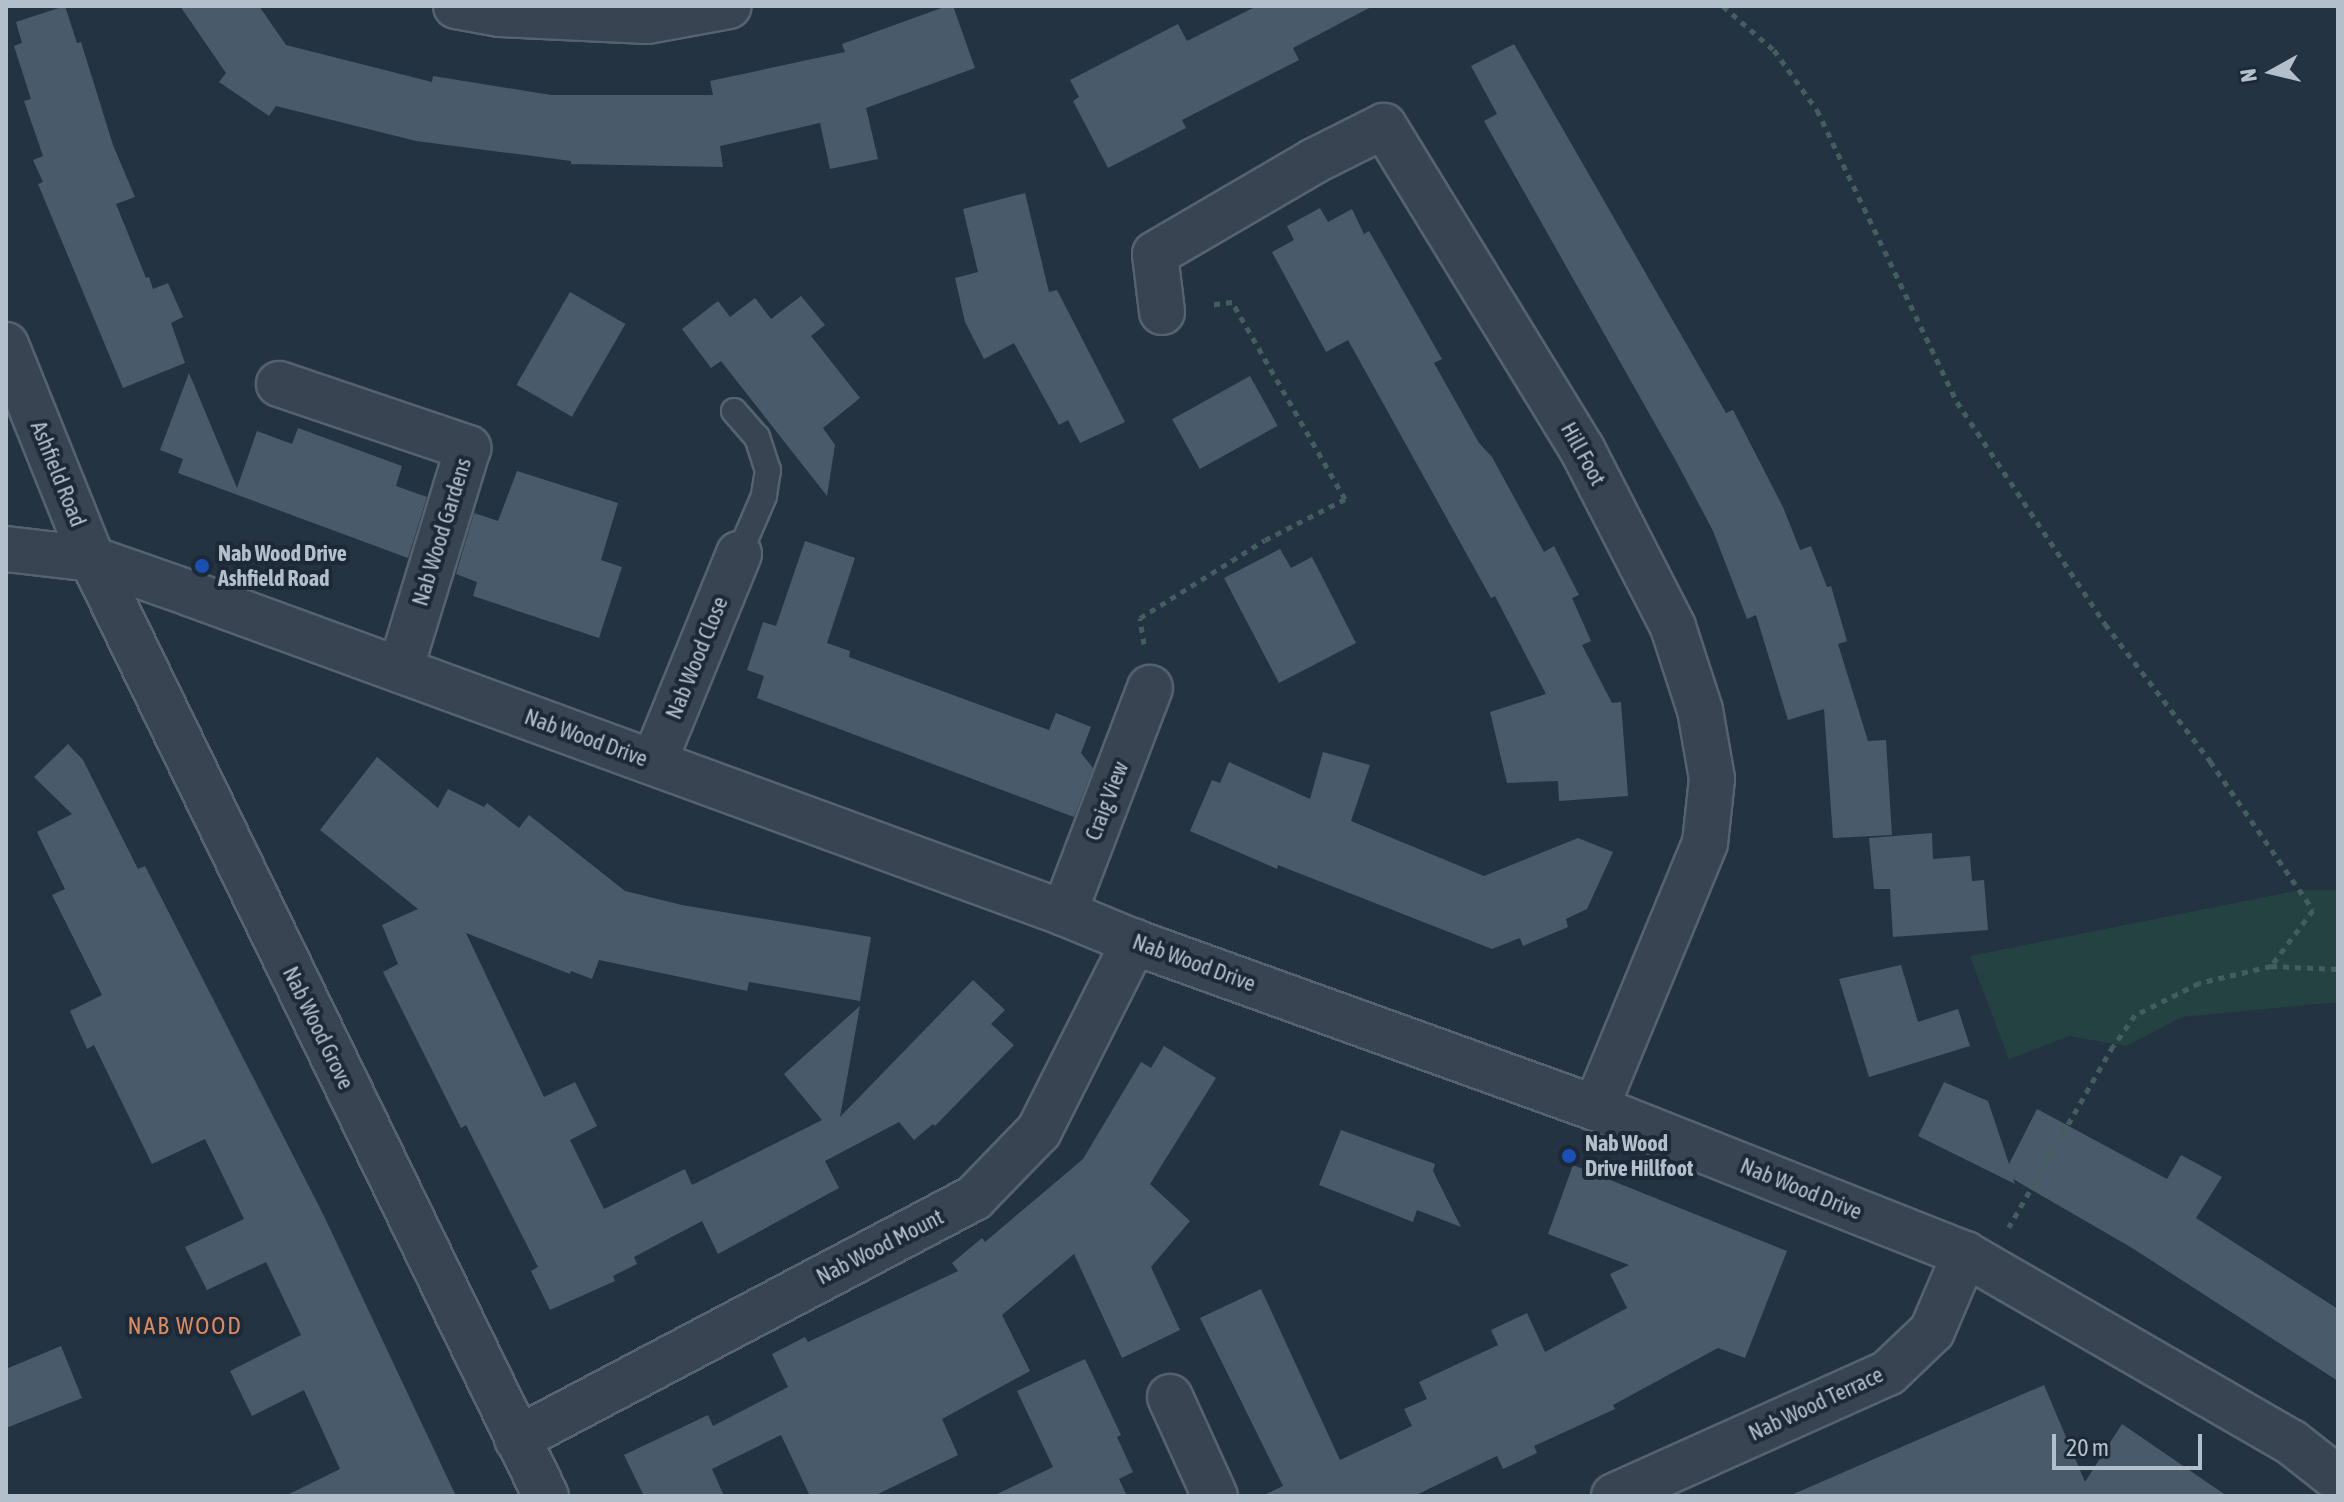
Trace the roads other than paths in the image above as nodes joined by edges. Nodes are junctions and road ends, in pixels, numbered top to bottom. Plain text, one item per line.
1 (456, 6) edge
2 (729, 6) edge
3 (1162, 312) road end
4 (6, 345) edge
5 (279, 384) dead end
6 (734, 411) dead end
7 (6, 549) edge
8 (739, 554) joint
9 (92, 559) junction
10 (400, 670) junction
11 (1150, 688) road end
12 (654, 762) junction
13 (1064, 913) junction
14 (1134, 942) junction
15 (1596, 1108) junction
16 (1965, 1254) junction
17 (1170, 1397) dead end
18 (517, 1439) junction
19 (2338, 1479) edge
20 (546, 1496) edge
21 (1215, 1496) edge
22 (1614, 1496) edge

1 - 2 street
3 - 15 street, Hill Foot
4 - 9 street, Ashfield Road
5 - 10 street, Nab Wood Gardens
6 - 8 lane
7 - 9 street, Nab Wood Drive
8 - 12 street, Nab Wood Close
9 - 10 street, Nab Wood Drive
9 - 18 street, Nab Wood Grove
10 - 12 street, Nab Wood Drive
11 - 13 street, Craig View
12 - 13 street, Nab Wood Drive
13 - 14 street, Nab Wood Drive
14 - 15 street, Nab Wood Drive
14 - 18 street, Nab Wood Mount
15 - 16 street, Nab Wood Drive
16 - 19 street, Nab Wood Drive
16 - 22 street, Nab Wood Terrace
17 - 21 street
18 - 20 street, Nab Wood Grove

